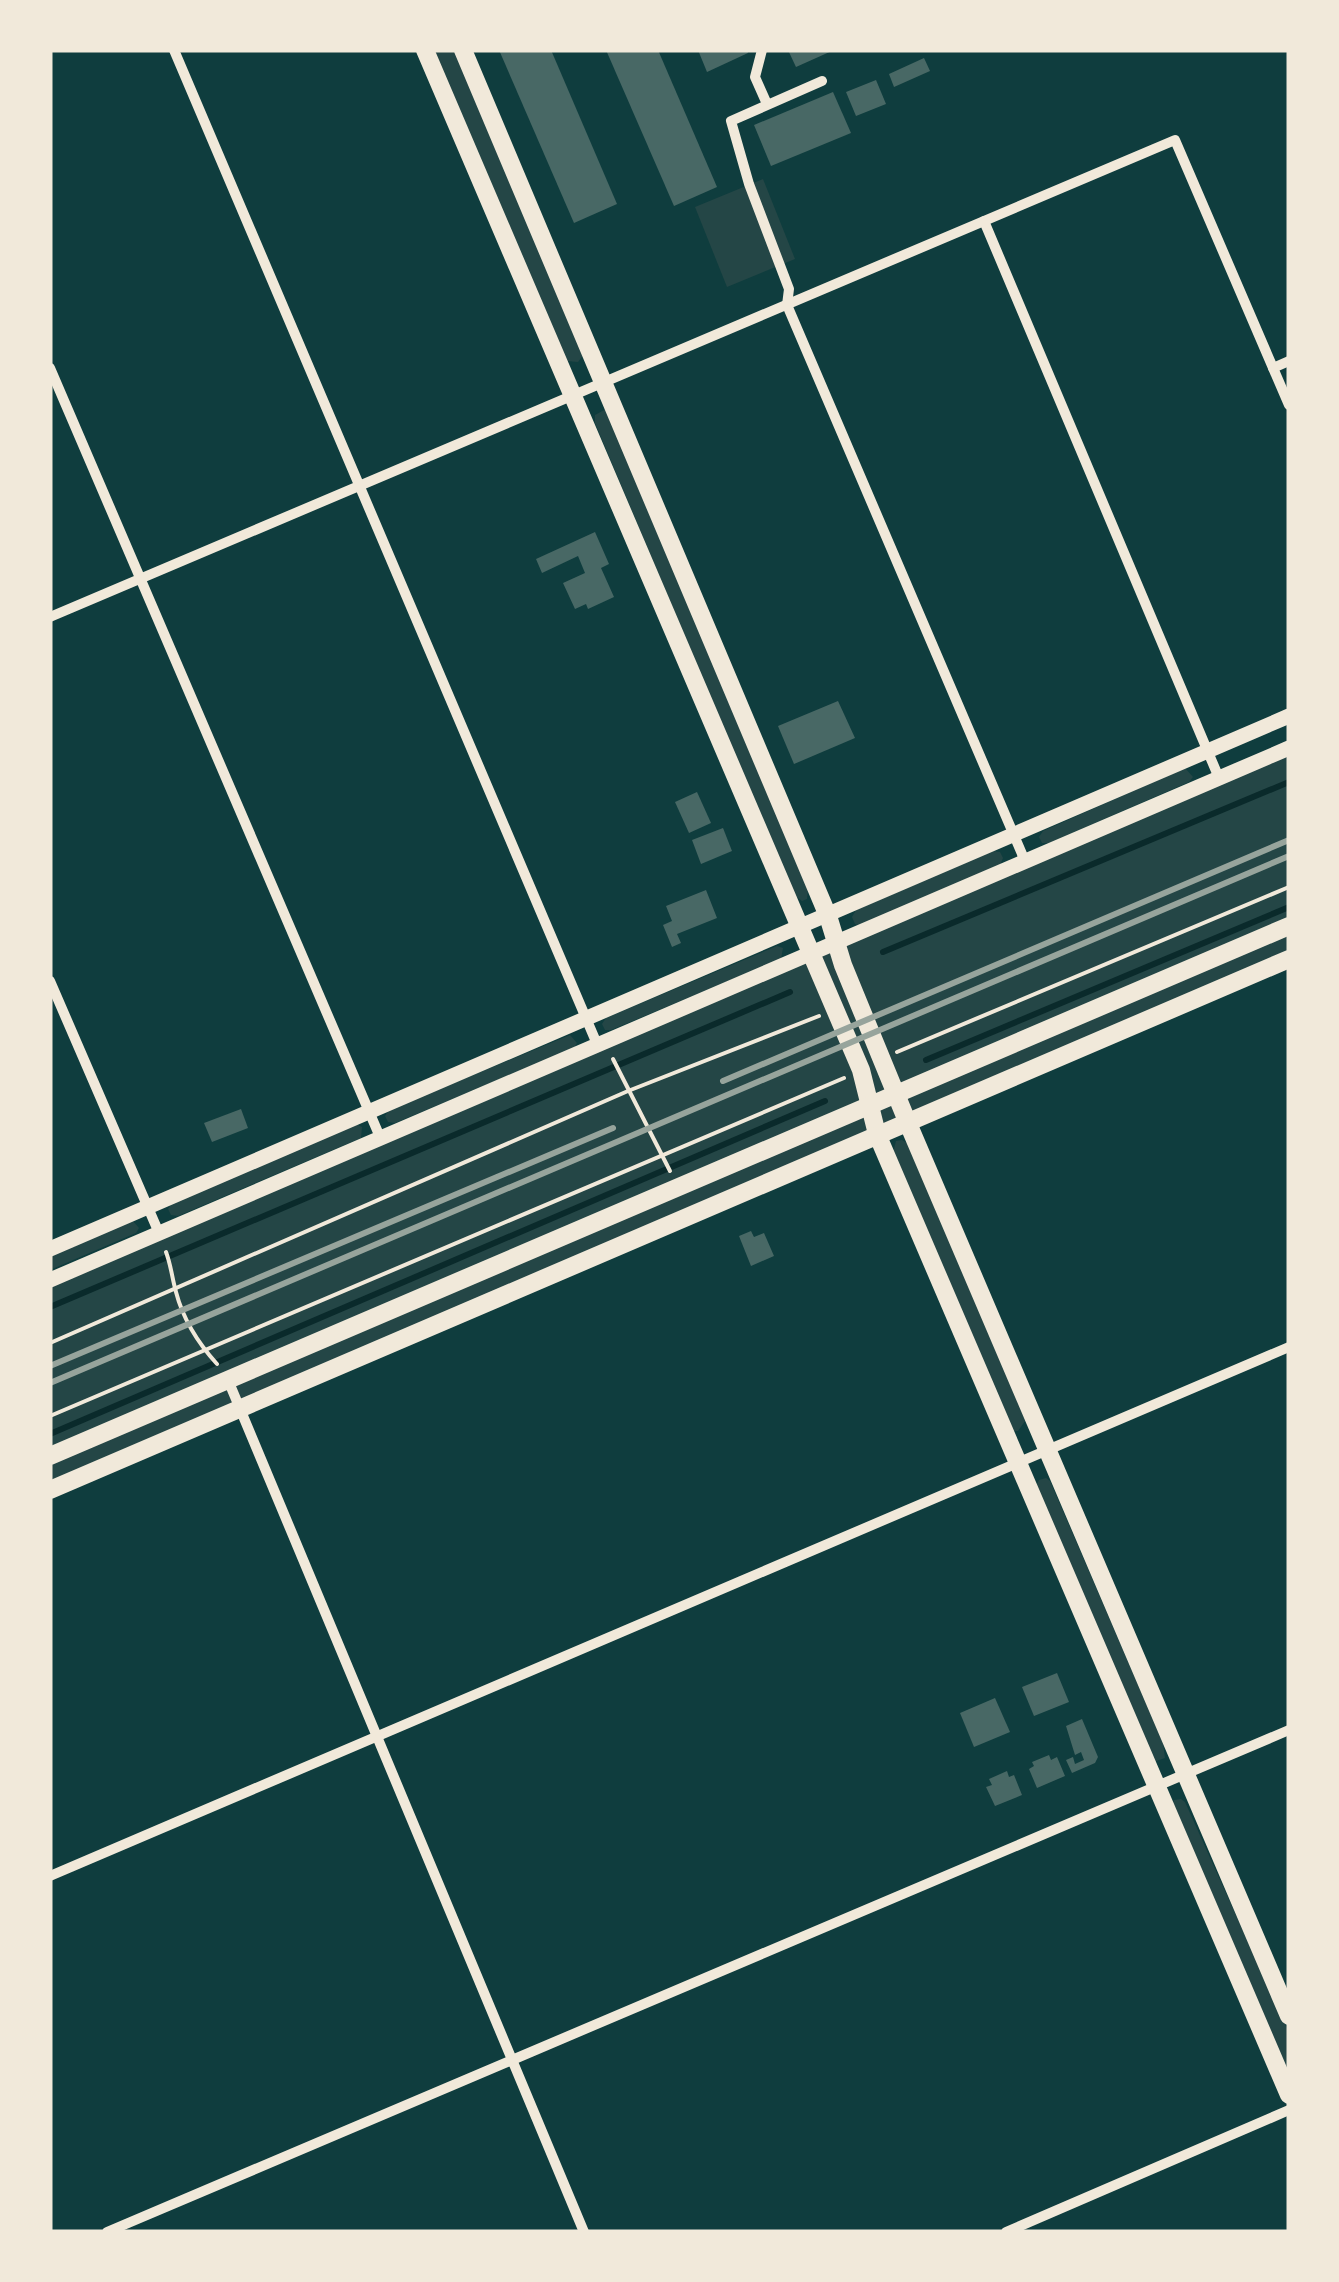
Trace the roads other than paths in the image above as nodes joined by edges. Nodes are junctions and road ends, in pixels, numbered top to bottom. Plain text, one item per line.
1 (174, 50) edge
2 (426, 50) edge
3 (463, 50) edge
4 (762, 50) edge
5 (822, 81) dead end
6 (767, 104) junction
7 (984, 221) junction
8 (786, 305) junction
9 (1289, 361) edge
10 (50, 368) edge
11 (1273, 368) junction
12 (604, 383) junction
13 (573, 396) junction
14 (1289, 406) edge
15 (360, 486) junction
16 (140, 579) junction
17 (50, 617) edge
18 (1289, 716) edge
19 (1289, 748) edge
20 (1207, 750) junction
21 (1219, 778) junction
22 (1014, 836) junction
23 (1025, 861) junction
24 (828, 916) junction
25 (1289, 926) edge
26 (798, 928) junction
27 (836, 943) junction
28 (810, 954) junction
29 (1289, 959) edge
30 (50, 981) edge
31 (586, 1019) junction
32 (597, 1044) junction
33 (896, 1094) junction
34 (868, 1106) junction
35 (368, 1113) junction
36 (907, 1121) junction
37 (877, 1134) junction
38 (380, 1137) junction
39 (148, 1207) junction
40 (159, 1232) junction
41 (50, 1249) edge
42 (50, 1280) edge
43 (1289, 1346) edge
44 (228, 1380) junction
45 (240, 1408) junction
46 (1047, 1450) junction
47 (50, 1456) edge
48 (1018, 1462) junction
49 (50, 1490) edge
50 (1289, 1730) edge
51 (376, 1736) junction
52 (1186, 1774) junction
53 (1157, 1786) junction
54 (50, 1876) edge
55 (1289, 2016) edge
56 (512, 2060) junction
57 (1289, 2094) edge
58 (1289, 2110) edge
59 (107, 2232) edge
60 (584, 2232) edge
61 (1006, 2232) edge

1 - 15 street
2 - 13 main road
3 - 12 main road
4 - 6 street
5 - 6 street
6 - 8 street
7 - 8 street
7 - 11 street
7 - 20 street
8 - 12 street
8 - 22 street
9 - 11 street
10 - 16 street
11 - 14 street
12 - 13 street
12 - 24 main road
13 - 15 street
13 - 26 main road
15 - 16 street
15 - 31 street
16 - 17 street
16 - 35 street
18 - 20 street
19 - 21 street
20 - 21 street
20 - 22 street
21 - 23 street
22 - 23 street
22 - 24 street
23 - 27 street
24 - 26 street
24 - 27 main road
25 - 33 main road
26 - 28 main road
26 - 31 street
27 - 28 street
27 - 33 main road
28 - 32 street
28 - 34 main road
29 - 36 main road
30 - 39 street
31 - 32 street
31 - 35 street
32 - 38 street
33 - 34 main road
33 - 36 main road
34 - 37 main road
34 - 44 main road
35 - 38 street
35 - 39 street
36 - 37 main road
36 - 46 main road
37 - 45 main road
37 - 48 main road
38 - 40 street
39 - 40 street
39 - 41 street
40 - 42 street
43 - 46 street
44 - 45 street
44 - 47 main road
45 - 49 main road
45 - 51 street
46 - 48 street
46 - 52 main road
48 - 51 street
48 - 53 main road
50 - 52 street
51 - 54 street
51 - 56 street
52 - 53 street
52 - 55 main road
53 - 56 street
53 - 57 main road
56 - 59 street
56 - 60 street
58 - 61 street

